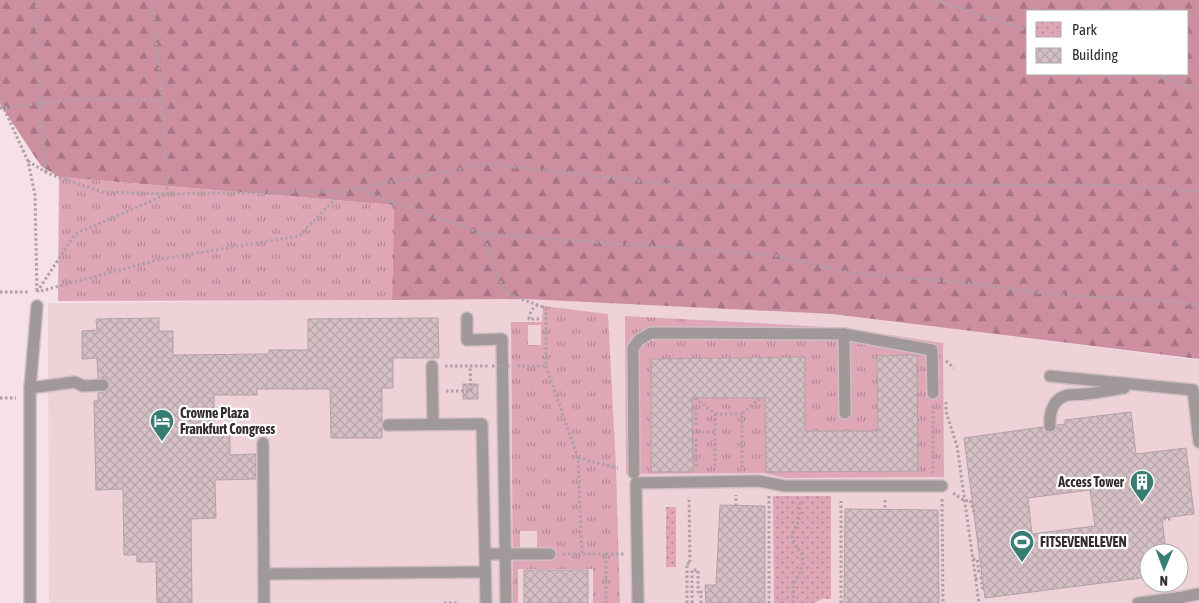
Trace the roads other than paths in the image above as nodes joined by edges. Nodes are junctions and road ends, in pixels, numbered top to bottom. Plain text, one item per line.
1 (37, 306) road end
2 (467, 318) dead end
3 (844, 334) junction
4 (432, 366) road end
5 (1050, 376) dead end
6 (103, 385) dead end
7 (1138, 386) junction
8 (30, 388) junction
9 (933, 393) road end
10 (845, 413) dead end
11 (388, 424) dead end
12 (433, 424) junction
13 (1050, 426) dead end
14 (1199, 442) edge
15 (263, 443) dead end
16 (634, 473) dead end
17 (938, 486) road end
18 (485, 554) junction
19 (505, 554) junction
20 (550, 554) road end
21 (485, 572) junction
22 (264, 574) junction
23 (1199, 594) edge
24 (1178, 600) edge
25 (30, 603) edge
26 (264, 603) edge
27 (486, 603) edge
28 (506, 603) edge
29 (638, 603) edge
30 (1138, 603) edge

1 - 8 lane
2 - 19 lane
3 - 9 lane
3 - 10 lane
3 - 16 lane
4 - 12 lane
5 - 7 lane
6 - 8 lane
7 - 13 lane
7 - 14 lane
8 - 25 lane
11 - 12 lane
12 - 18 lane
15 - 22 lane
17 - 29 lane
18 - 19 lane
18 - 21 lane
19 - 20 lane
19 - 28 lane
21 - 22 lane
21 - 27 lane
22 - 26 lane
23 - 24 lane
24 - 30 lane

